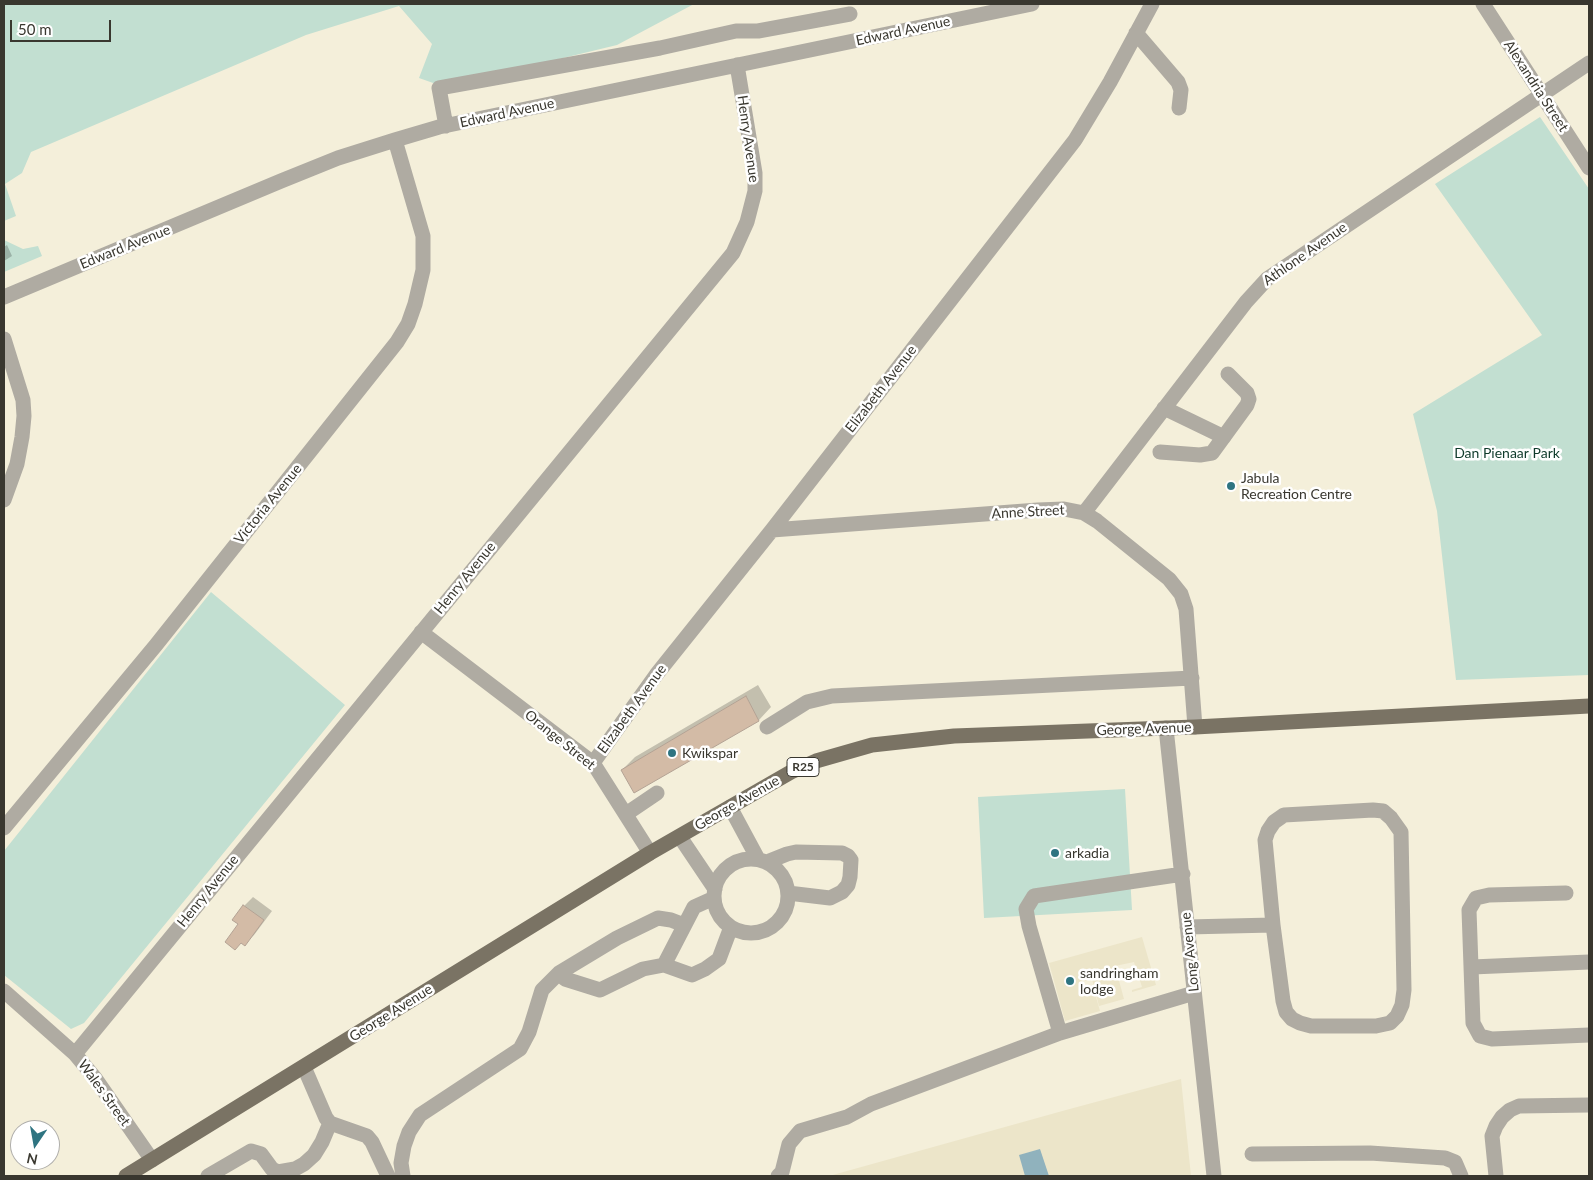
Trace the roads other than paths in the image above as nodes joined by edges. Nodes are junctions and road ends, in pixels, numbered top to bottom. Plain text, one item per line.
1 (1032, 4) edge
2 (1152, 4) edge
3 (1483, 4) edge
4 (850, 14) dead end
5 (1136, 33) junction
6 (1589, 63) edge
7 (737, 65) junction
8 (1542, 94) junction
9 (1178, 108) dead end
10 (446, 126) junction
11 (394, 140) junction
12 (1589, 168) edge
13 (4, 297) edge
14 (4, 339) edge
15 (1228, 374) dead end
16 (1164, 408) junction
17 (1224, 437) junction
18 (1160, 452) dead end
19 (4, 500) edge
20 (1084, 513) junction
21 (772, 530) junction
22 (421, 632) junction
23 (1192, 678) junction
24 (1589, 706) edge
25 (767, 727) dead end
26 (1195, 727) junction
27 (1166, 728) junction
28 (593, 763) junction
29 (657, 793) dead end
30 (730, 807) junction
31 (626, 814) junction
32 (4, 828) edge
33 (680, 837) junction
34 (650, 852) junction
35 (763, 861) junction
36 (1183, 874) junction
37 (788, 893) junction
38 (1566, 893) dead end
39 (714, 894) junction
40 (684, 925) junction
41 (1273, 926) junction
42 (731, 927) junction
43 (1187, 927) junction
44 (1589, 962) edge
45 (664, 965) junction
46 (1472, 967) junction
47 (559, 973) junction
48 (4, 991) edge
49 (1194, 993) junction
50 (1060, 1033) junction
51 (1589, 1035) edge
52 (75, 1054) junction
53 (304, 1067) junction
54 (1589, 1105) edge
55 (330, 1123) junction
56 (1252, 1154) dead end
57 (152, 1160) junction
58 (126, 1176) edge
59 (208, 1176) edge
60 (388, 1176) edge
61 (403, 1176) edge
62 (778, 1176) edge
63 (1214, 1176) edge
64 (1461, 1176) edge
65 (1496, 1176) edge

1 - 7 street, Edward Avenue
2 - 5 street, Elizabeth Avenue
3 - 8 street, Alexandria Street
4 - 10 street
5 - 9 street
5 - 21 street, Elizabeth Avenue
6 - 8 street, Athlone Avenue
7 - 10 street, Edward Avenue
7 - 22 street, Henry Avenue
8 - 12 street, Alexandria Street
8 - 16 street, Athlone Avenue
10 - 11 street, Edward Avenue
11 - 13 street, Edward Avenue
11 - 32 street, Victoria Avenue
14 - 19 street
15 - 17 street
16 - 17 street
16 - 20 street, Athlone Avenue
17 - 18 street
20 - 21 street, Anne Street
20 - 23 street, Anne Street
21 - 28 street, Elizabeth Avenue
22 - 28 street, Orange Street
22 - 52 street, Henry Avenue
23 - 25 street
23 - 26 street, Anne Street
24 - 26 main road, George Avenue / R25
26 - 27 main road, George Avenue / R25
27 - 30 main road, George Avenue / R25
27 - 36 street, Long Avenue
28 - 31 street, Orange Street
29 - 31 street
30 - 33 main road, George Avenue / R25
30 - 35 street
31 - 34 street, Orange Street
33 - 34 main road, George Avenue / R25
33 - 39 street
34 - 53 main road, George Avenue / R25
35 - 37 street
35 - 37 street
35 - 39 street
36 - 43 street, Long Avenue
36 - 50 street
37 - 42 street
38 - 46 street
39 - 40 street
39 - 42 street
40 - 45 street
40 - 47 street
41 - 41 street
41 - 43 street
42 - 45 street
43 - 49 street, Long Avenue
44 - 46 street
45 - 47 street
46 - 51 street
47 - 61 street
48 - 52 street, Wales Street
49 - 50 street
49 - 63 street, Long Avenue
50 - 62 street
52 - 57 street, Wales Street
53 - 55 street
53 - 57 main road, George Avenue / R25
54 - 65 street
55 - 59 street
55 - 60 street
56 - 64 street
57 - 58 main road, George Avenue / R25

